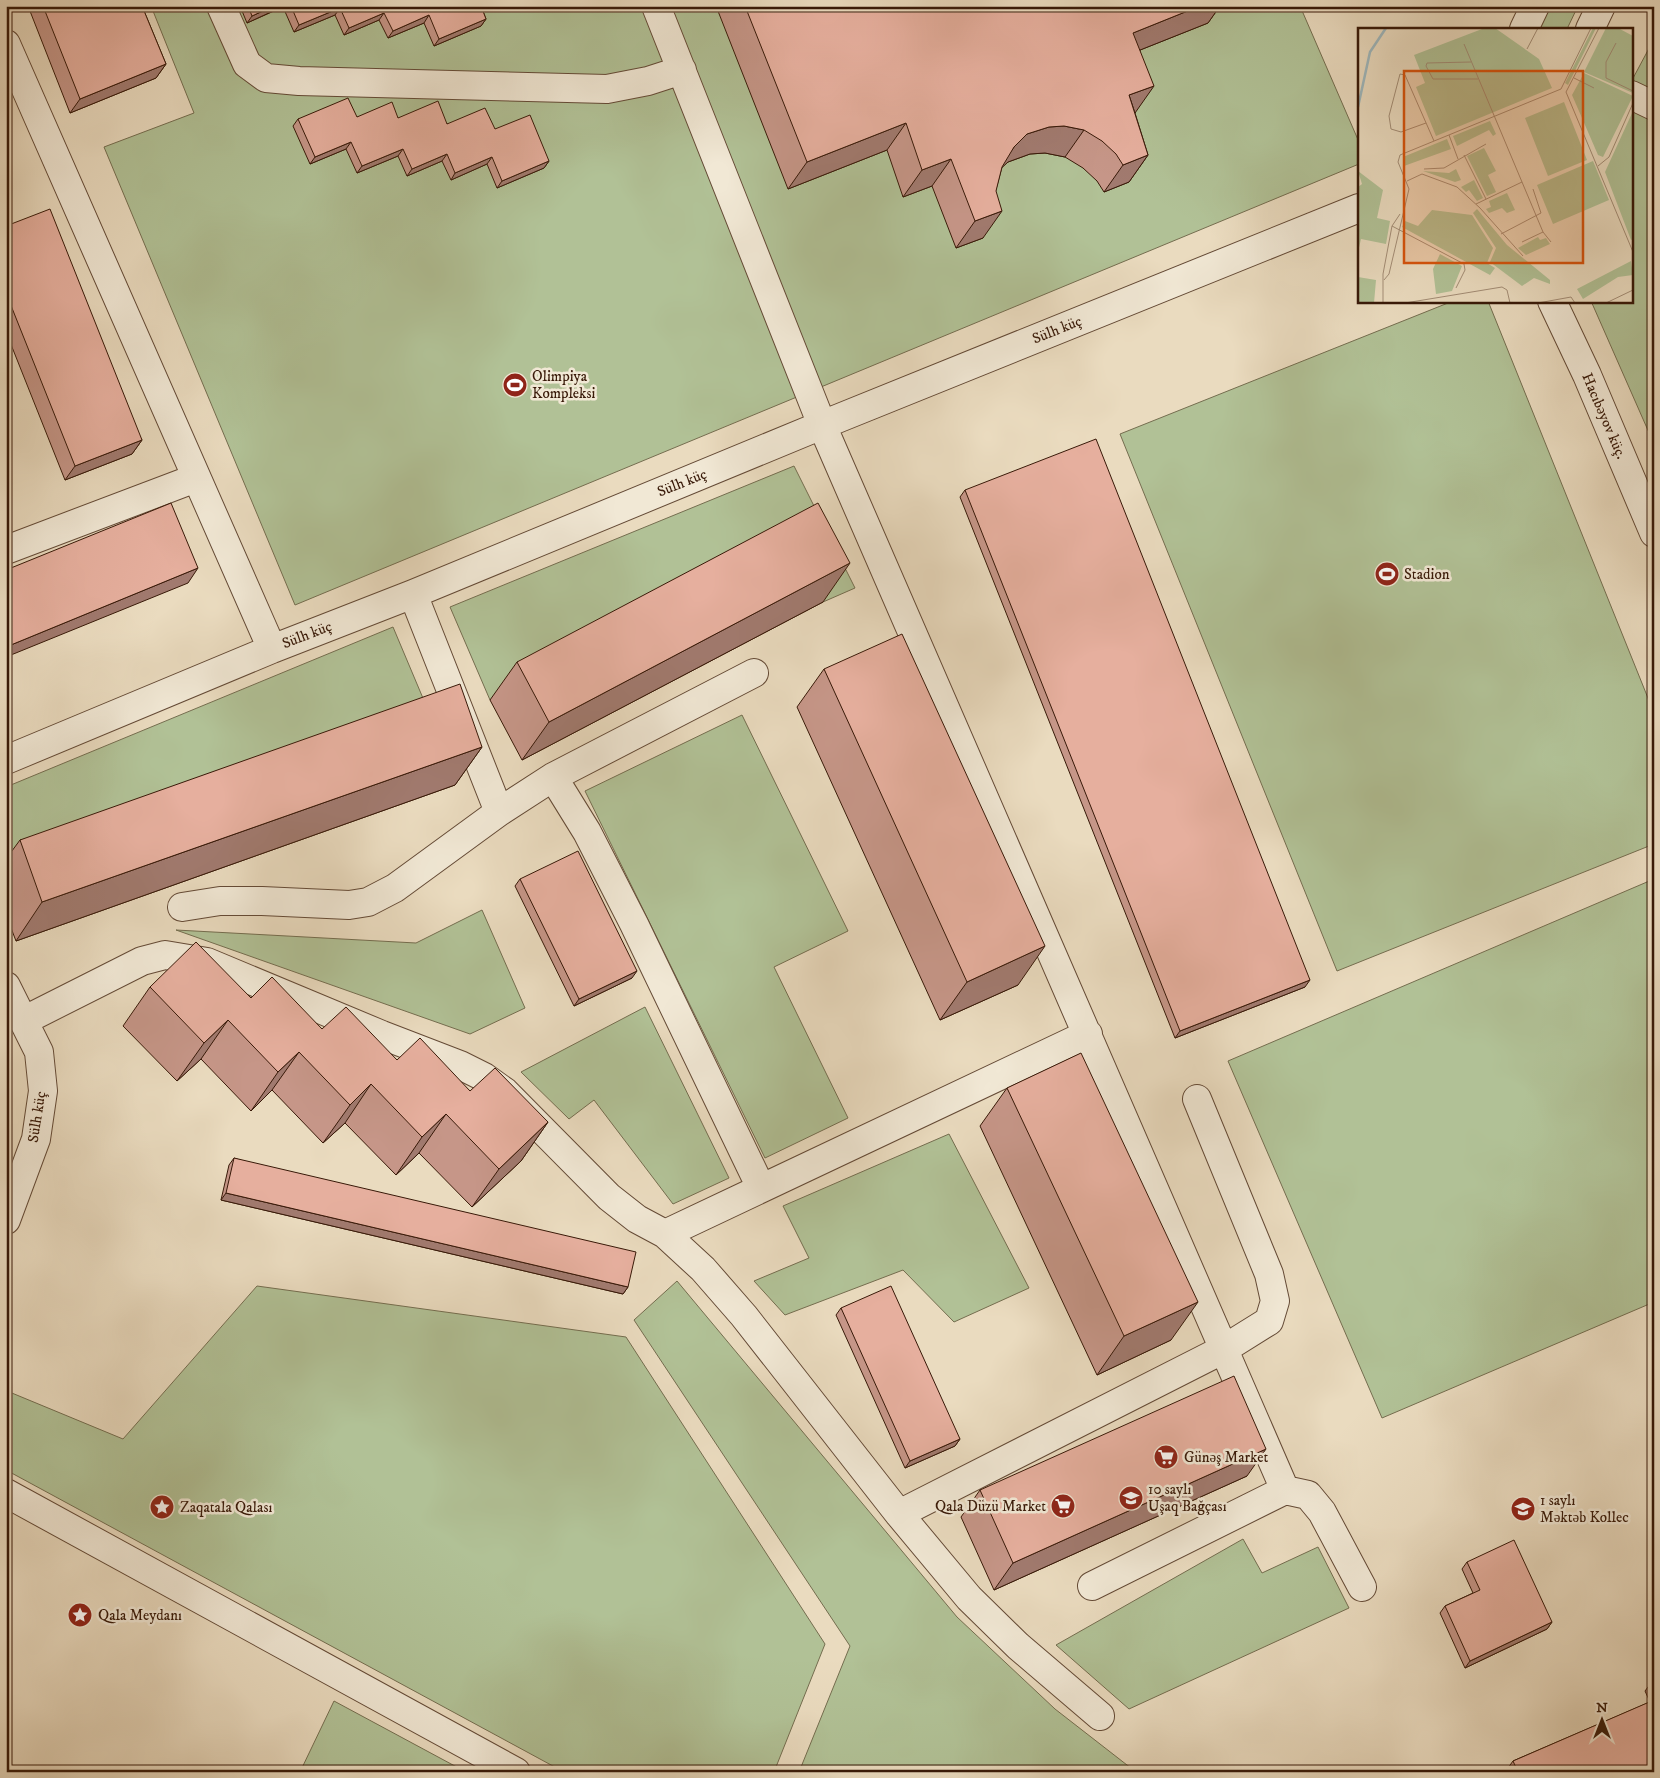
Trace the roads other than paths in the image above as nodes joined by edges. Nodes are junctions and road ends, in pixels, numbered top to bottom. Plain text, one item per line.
1 (221, 6) edge
2 (656, 6) edge
3 (1535, 6) edge
4 (1601, 6) edge
5 (1524, 28) edge
6 (1590, 28) edge
7 (6, 44) edge
8 (682, 70) junction
9 (1632, 95) edge
10 (1654, 106) edge
11 (1358, 208) edge
12 (1552, 302) edge
13 (822, 425) junction
14 (196, 478) junction
15 (1654, 533) edge
16 (6, 550) edge
17 (413, 594) junction
18 (272, 649) junction
19 (754, 673) dead end
20 (6, 760) edge
21 (553, 777) junction
22 (500, 812) junction
23 (182, 907) dead end
24 (6, 986) edge
25 (23, 1021) junction
26 (1088, 1034) junction
27 (1197, 1099) dead end
28 (761, 1188) junction
29 (6, 1220) edge
30 (665, 1234) junction
31 (1224, 1349) junction
32 (1285, 1490) junction
33 (6, 1493) edge
34 (899, 1514) junction
35 (1092, 1586) dead end
36 (1362, 1587) dead end
37 (1100, 1716) dead end
38 (516, 1772) edge

1 - 8 street
2 - 8 street
3 - 5 street
4 - 6 street
7 - 14 street
8 - 13 street
9 - 10 street
11 - 13 street, Sülh küç
12 - 15 street, Hacıbəyov küç.
13 - 17 street, Sülh küç
13 - 26 street
14 - 16 street
14 - 18 street
17 - 18 street, Sülh küç
17 - 22 street
18 - 20 street, Sülh küç
19 - 21 street
21 - 22 street
21 - 28 street
22 - 23 street
24 - 25 street, Sülh küç
25 - 29 street, Sülh küç
25 - 30 street
26 - 28 street
26 - 31 street
27 - 31 street
28 - 30 street
30 - 34 street
31 - 32 street
31 - 34 street
32 - 35 street
32 - 36 street
33 - 38 street
34 - 37 street

